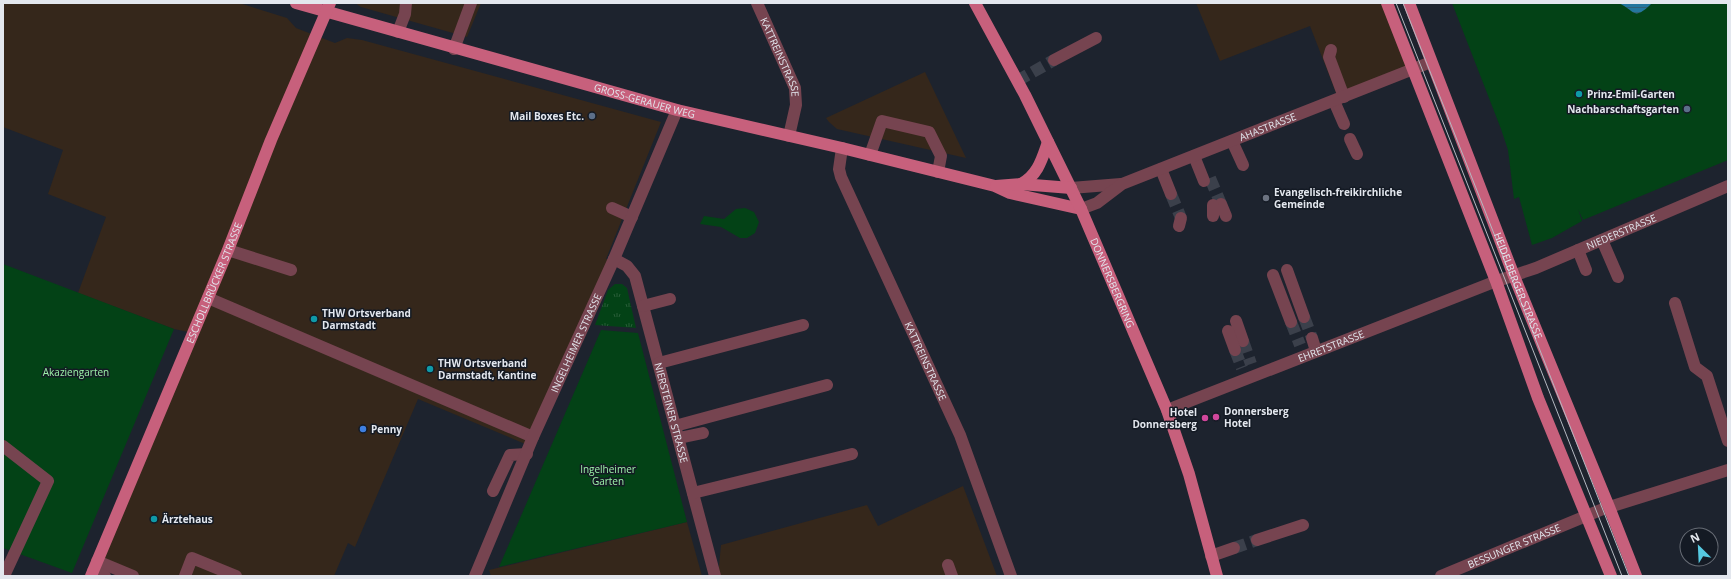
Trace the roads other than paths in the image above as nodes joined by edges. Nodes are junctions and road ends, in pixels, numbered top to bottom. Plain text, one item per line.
1 (296, 3) edge
2 (406, 3) edge
3 (471, 3) edge
4 (757, 3) edge
5 (975, 3) edge
6 (1386, 3) edge
7 (1409, 3) edge
8 (328, 7) edge
9 (398, 32) junction
10 (1096, 38) dead end
11 (454, 49) junction
12 (1331, 50) dead end
13 (1054, 60) tunnel mouth
14 (1431, 62) junction
15 (1412, 70) junction
16 (1339, 99) junction
17 (677, 110) junction
18 (1344, 124) dead end
19 (789, 136) junction
20 (1350, 139) dead end
21 (1232, 141) junction
22 (1048, 142) junction
23 (842, 148) junction
24 (1197, 154) junction
25 (1356, 154) dead end
26 (870, 155) junction
27 (1243, 165) dead end
28 (1161, 169) junction
29 (938, 172) junction
30 (1207, 180) tunnel mouth
31 (1021, 184) junction
32 (1122, 184) junction
33 (995, 186) junction
34 (1728, 186) edge
35 (1071, 188) junction
36 (1171, 194) tunnel mouth
37 (612, 208) dead end
38 (1215, 208) tunnel mouth
39 (1081, 209) junction
40 (1226, 216) dead end
41 (632, 217) junction
42 (1602, 240) junction
43 (228, 250) junction
44 (1578, 250) junction
45 (614, 259) junction
46 (291, 270) dead end
47 (1287, 270) dead end
48 (1586, 270) dead end
49 (1273, 275) dead end
50 (1514, 276) junction
51 (1618, 277) dead end
52 (1496, 281) junction
53 (208, 298) junction
54 (670, 299) dead end
55 (1675, 303) dead end
56 (644, 306) junction
57 (1304, 316) tunnel mouth
58 (1236, 321) dead end
59 (1291, 322) tunnel mouth
60 (803, 325) dead end
61 (1228, 331) dead end
62 (1312, 338) tunnel mouth
63 (1316, 351) junction
64 (659, 363) junction
65 (827, 385) dead end
66 (1166, 410) junction
67 (677, 432) junction
68 (703, 433) dead end
69 (533, 437) junction
70 (1728, 441) edge
71 (3, 446) edge
72 (527, 454) junction
73 (852, 454) dead end
74 (1728, 470) edge
75 (493, 491) dead end
76 (693, 493) junction
77 (1609, 507) junction
78 (1587, 515) junction
79 (1303, 525) dead end
80 (1257, 540) tunnel mouth
81 (1234, 548) tunnel mouth
82 (1211, 556) junction
83 (93, 569) edge
84 (4, 576) edge
85 (105, 576) edge
86 (133, 576) edge
87 (185, 576) edge
88 (236, 576) edge
89 (476, 576) edge
90 (715, 576) edge
91 (1011, 576) edge
92 (1217, 576) edge
93 (1441, 576) edge
94 (1611, 576) edge
95 (1636, 576) edge

1 - 8 main road, GROSS-GERAUER WEG
2 - 9 street
3 - 11 street
4 - 19 street, KATTREINSTRASSE
5 - 22 main road, DONNERSBERGRING
6 - 15 main road, HEIDELBERGER STRASSE
7 - 14 main road, HEIDELBERGER STRASSE
8 - 9 main road, GROSS-GERAUER WEG
8 - 43 main road, ESCHOLLBRÜCKER STRASSE
9 - 11 main road, GROSS-GERAUER WEG
10 - 13 street
11 - 17 main road, GROSS-GERAUER WEG
12 - 16 street
14 - 15 street
14 - 50 main road, HEIDELBERGER STRASSE
15 - 16 street, AHASTRASSE
15 - 52 main road, HEIDELBERGER STRASSE
16 - 18 street
16 - 21 street, AHASTRASSE
17 - 19 main road, GROSS-GERAUER WEG
17 - 41 street, INGELHEIMER STRASSE
19 - 23 main road, GROSS-GERAUER WEG
20 - 25 street
21 - 24 street, AHASTRASSE
21 - 27 street
22 - 31 main road
22 - 35 main road, DONNERSBERGRING
23 - 26 main road, GROSS-GERAUER WEG
23 - 91 street, KATTREINSTRASSE
24 - 28 street, AHASTRASSE
24 - 30 street
26 - 29 main road, GROSS-GERAUER WEG
26 - 29 street
28 - 32 street, AHASTRASSE
28 - 36 street
29 - 33 main road, GROSS-GERAUER WEG
31 - 33 main road, GROSS-GERAUER WEG
31 - 35 main road, GROSS-GERAUER WEG
32 - 35 street, AHASTRASSE
32 - 39 street, AHASTRASSE
33 - 39 main road, GROSS-GERAUER WEG
34 - 42 street, NIEDERSTRASSE
35 - 39 main road, DONNERSBERGRING
37 - 41 street
38 - 40 street
39 - 66 main road, DONNERSBERGRING
41 - 45 street, INGELHEIMER STRASSE
42 - 44 street, NIEDERSTRASSE
42 - 51 street
43 - 46 street
43 - 53 main road, ESCHOLLBRÜCKER STRASSE
44 - 48 street
44 - 50 street, NIEDERSTRASSE
45 - 56 street, NIERSTEINER STRASSE
45 - 69 street, INGELHEIMER STRASSE
47 - 57 street
49 - 59 street
50 - 52 street, NIEDERSTRASSE
50 - 77 main road, HEIDELBERGER STRASSE
52 - 63 street, EHRETSTRASSE
52 - 78 main road, HEIDELBERGER STRASSE
53 - 69 street
53 - 83 main road, ESCHOLLBRÜCKER STRASSE
54 - 56 street
55 - 70 street
56 - 64 street, NIERSTEINER STRASSE
58 - 61 street
60 - 64 street
62 - 63 street
63 - 66 street, EHRETSTRASSE
64 - 67 street, NIERSTEINER STRASSE
65 - 67 street
66 - 82 main road, DONNERSBERGRING
67 - 68 street
67 - 76 street, NIERSTEINER STRASSE
69 - 72 street, INGELHEIMER STRASSE
71 - 84 street
72 - 75 street
72 - 89 street, INGELHEIMER STRASSE
73 - 76 street
74 - 77 street
76 - 90 street, NIERSTEINER STRASSE
77 - 78 street
77 - 95 main road, HEIDELBERGER STRASSE
78 - 93 street, BESSUNGER STRASSE
78 - 94 main road, HEIDELBERGER STRASSE
79 - 80 street
81 - 82 street
82 - 92 main road, DONNERSBERGRING
83 - 85 street
83 - 86 street
87 - 88 street

